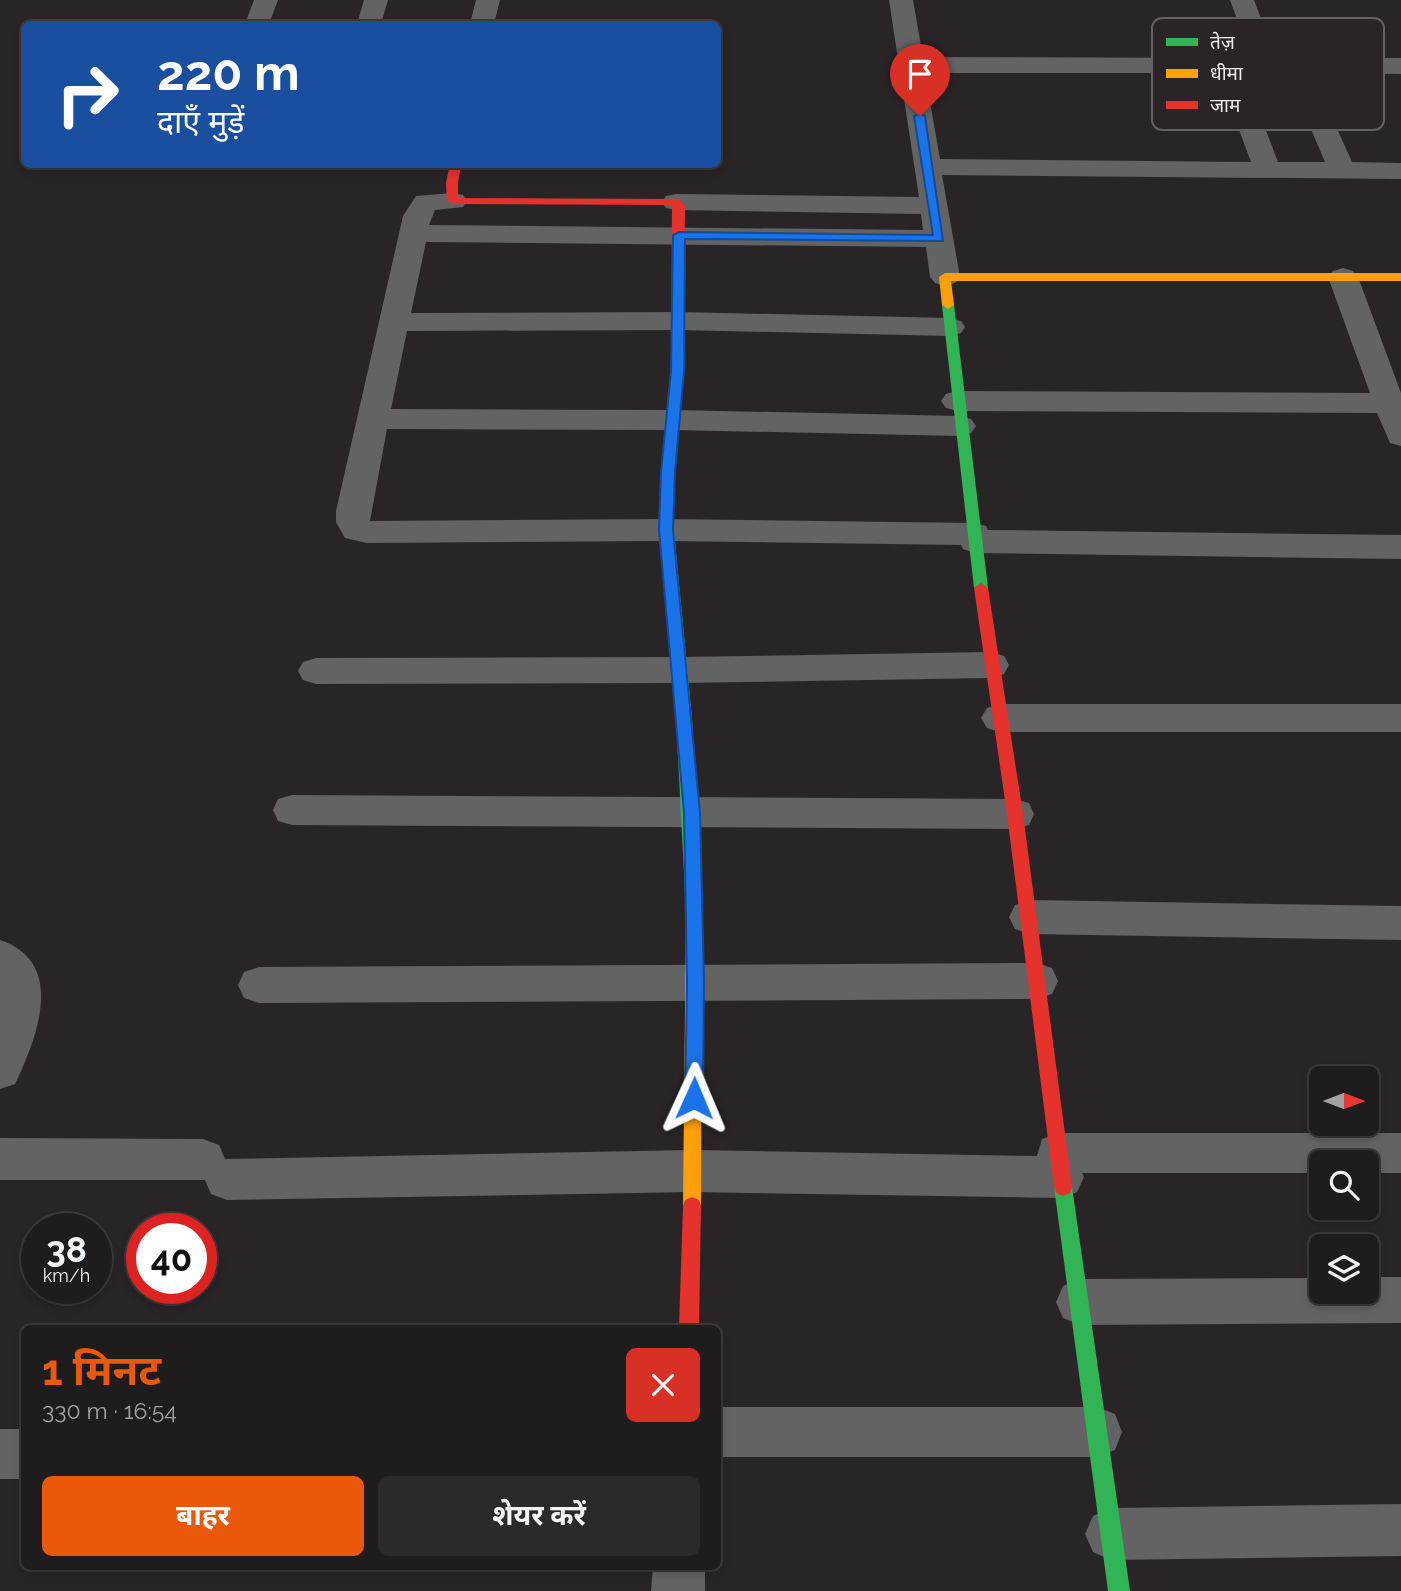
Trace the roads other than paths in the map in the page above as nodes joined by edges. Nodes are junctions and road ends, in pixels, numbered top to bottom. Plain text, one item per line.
1 (266, 0) edge
2 (376, 0) edge
3 (488, 0) edge
4 (901, 0) edge
5 (1242, 0) edge
6 (1249, 18) edge
7 (258, 21) edge
8 (370, 21) edge
9 (483, 21) edge
10 (912, 65) junction
11 (1152, 65) edge
12 (1253, 130) edge
13 (1324, 130) edge
14 (928, 167) junction
15 (455, 168) edge
16 (1268, 170) junction
17 (1342, 171) junction
18 (1401, 171) edge
19 (453, 201) junction
20 (676, 202) junction
21 (934, 206) junction
22 (413, 233) junction
23 (679, 235) junction
24 (939, 239) junction
25 (945, 277) junction
26 (1343, 277) junction
27 (1401, 277) edge
28 (679, 321) junction
29 (394, 322) junction
30 (950, 327) junction
31 (1394, 403) edge
32 (959, 414) junction
33 (373, 419) junction
34 (673, 420) junction
35 (1401, 436) edge
36 (666, 530) junction
37 (974, 537) junction
38 (1401, 547) edge
39 (991, 665) junction
40 (680, 670) junction
41 (316, 671) dead end
42 (1000, 718) junction
43 (1401, 718) edge
44 (292, 810) dead end
45 (692, 813) junction
46 (1015, 814) junction
47 (1029, 917) junction
48 (1401, 923) edge
49 (0, 957) edge
50 (695, 981) junction
51 (1037, 981) junction
52 (259, 985) dead end
53 (0, 1070) edge
54 (1401, 1153) edge
55 (0, 1159) edge
56 (1059, 1165) junction
57 (692, 1171) junction
58 (1401, 1300) edge
59 (1080, 1302) junction
60 (689, 1325) edge
61 (721, 1432) edge
62 (1097, 1432) junction
63 (0, 1454) edge
64 (21, 1454) edge
65 (1401, 1530) edge
66 (1111, 1534) junction
67 (679, 1570) edge
68 (678, 1591) edge
69 (1119, 1591) edge

1 - 7 street
2 - 8 street
3 - 9 street
4 - 10 street
5 - 6 street
10 - 11 street
10 - 14 street
12 - 16 street
13 - 17 street
14 - 16 street
14 - 21 street
15 - 19 street
16 - 17 street
17 - 18 street
19 - 20 street
19 - 22 street
20 - 21 street
20 - 23 street
21 - 24 street
22 - 23 street
22 - 29 street
23 - 24 street
23 - 28 street
24 - 25 street
25 - 26 street
25 - 30 street
26 - 27 street
26 - 31 street
28 - 29 street
28 - 30 street
28 - 34 street
29 - 33 street
30 - 32 street
31 - 32 street
31 - 35 street
32 - 34 street
32 - 37 street
33 - 34 street
33 - 36 street
34 - 36 street
36 - 37 street
36 - 40 street
37 - 38 street
37 - 39 street
39 - 40 street
39 - 42 street
40 - 41 street
40 - 45 street
42 - 43 street
42 - 46 street
44 - 45 street
45 - 46 street
45 - 50 street
46 - 47 street
47 - 48 street
47 - 51 street
49 - 53 street
50 - 51 street
50 - 52 street
50 - 57 street
51 - 56 street
54 - 56 street
55 - 57 street
56 - 57 street
56 - 59 street
57 - 60 street
58 - 59 street
59 - 62 street
61 - 62 street
62 - 66 street
63 - 64 street
65 - 66 street
66 - 69 street
67 - 68 street

